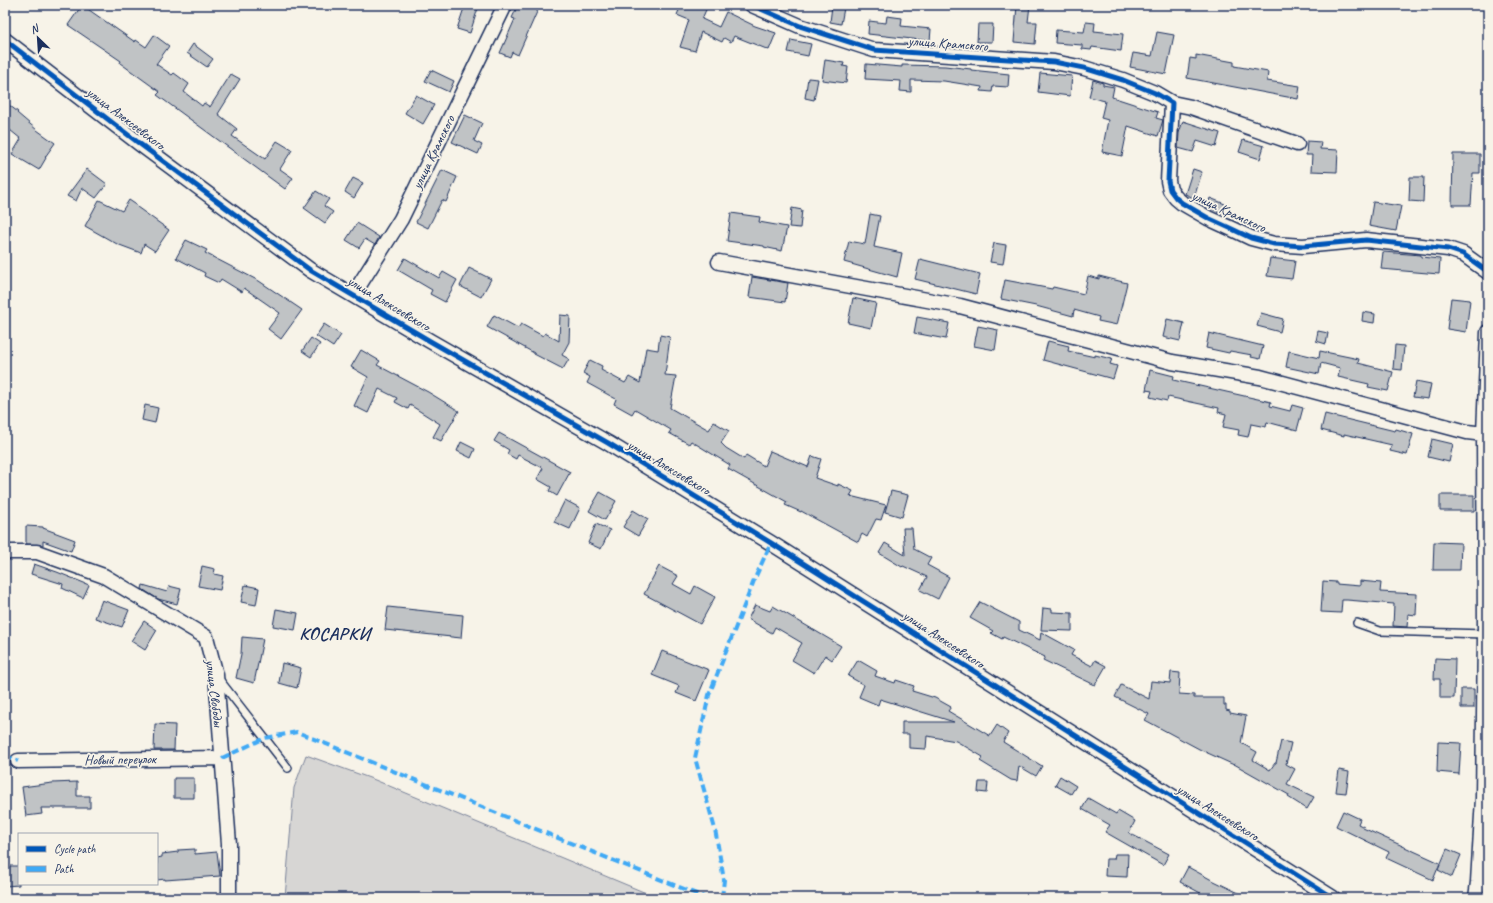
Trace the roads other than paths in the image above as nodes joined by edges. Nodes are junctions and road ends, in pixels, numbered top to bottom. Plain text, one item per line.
1 (505, 5) edge
2 (752, 5) edge
3 (5, 40) edge
4 (1172, 103) junction
5 (1297, 144) dead end
6 (719, 262) dead end
7 (1488, 272) edge
8 (353, 295) junction
9 (1488, 332) edge
10 (1484, 434) junction
11 (5, 552) edge
12 (1358, 623) dead end
13 (1485, 634) junction
14 (216, 675) junction
15 (222, 758) junction
16 (18, 761) dead end
17 (288, 768) dead end
18 (229, 898) edge
19 (1333, 898) edge
20 (1476, 898) edge

1 - 8 street, улица Крамского
2 - 4 street, улица Крамского
3 - 8 street, улица Алексеевского
4 - 5 street
4 - 7 street, улица Крамского
6 - 10 street
8 - 19 street, улица Алексеевского
9 - 10 street
10 - 13 street
11 - 14 street, улица Свободы
12 - 13 lane
13 - 20 street
14 - 15 street, улица Свободы
14 - 17 lane
15 - 16 street, Новый переулок
15 - 18 street, улица Свободы

